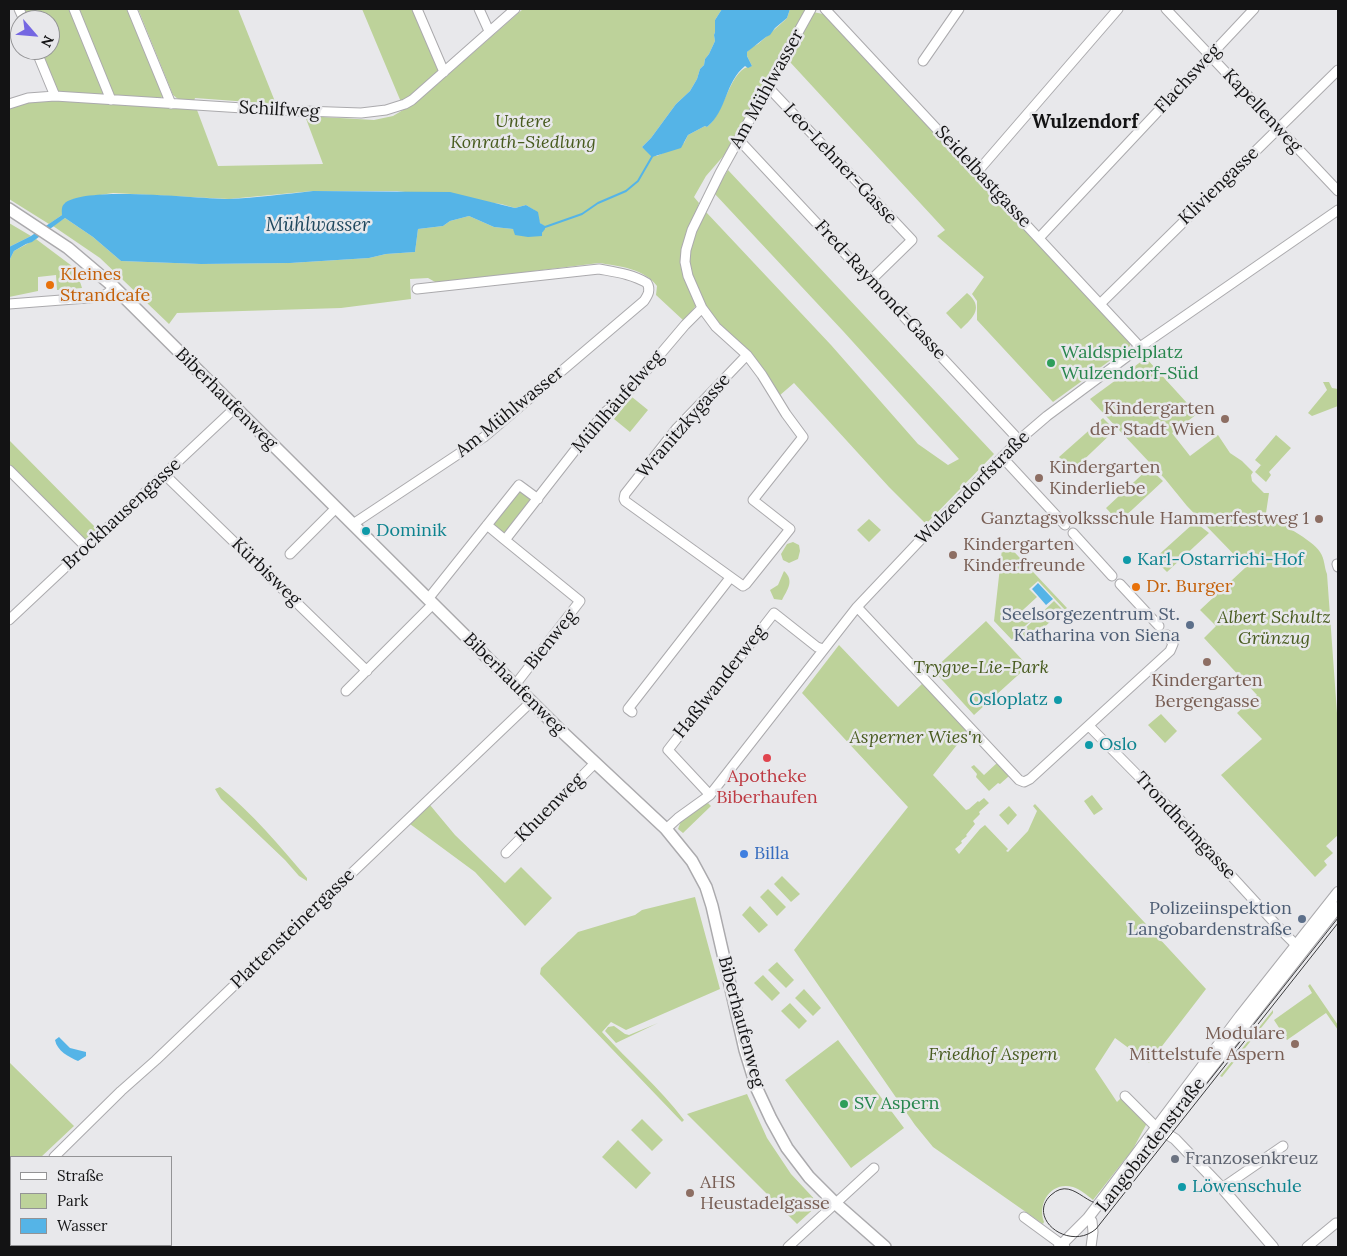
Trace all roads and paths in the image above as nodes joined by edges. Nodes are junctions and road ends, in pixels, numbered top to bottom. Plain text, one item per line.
1 (74, 9) edge
2 (132, 9) edge
3 (416, 9) edge
4 (479, 9) edge
5 (515, 9) edge
6 (811, 9) edge
7 (825, 9) edge
8 (959, 9) edge
9 (1118, 9) edge
10 (1166, 9) edge
11 (1254, 9) edge
12 (489, 30) junction
13 (1210, 56) junction
14 (40, 60) edge
15 (923, 61) dead end
16 (1338, 70) edge
17 (444, 72) junction
18 (768, 87) junction
19 (55, 96) junction
20 (111, 100) junction
21 (9, 104) edge
22 (170, 104) junction
23 (1278, 128) junction
24 (739, 140) junction
25 (978, 171) junction
26 (1338, 192) edge
27 (9, 209) edge
28 (1338, 210) edge
29 (1040, 238) junction
30 (871, 280) junction
31 (114, 287) junction
32 (418, 289) dead end
33 (13, 303) edge
34 (1101, 303) junction
35 (702, 308) junction
36 (1140, 346) junction
37 (747, 355) junction
38 (235, 408) junction
39 (1020, 440) junction
40 (1002, 457) junction
41 (9, 470) edge
42 (164, 474) junction
43 (538, 499) junction
44 (336, 508) junction
45 (353, 524) junction
46 (487, 525) junction
47 (1065, 525) dead end
48 (1073, 534) dead end
49 (505, 540) junction
50 (86, 547) junction
51 (290, 554) dead end
52 (1112, 576) dead end
53 (730, 578) junction
54 (1120, 584) dead end
55 (430, 601) junction
56 (857, 607) junction
57 (9, 620) edge
58 (1159, 626) dead end
59 (1167, 635) dead end
60 (823, 649) junction
61 (367, 671) junction
62 (515, 684) junction
63 (346, 691) dead end
64 (532, 701) junction
65 (632, 712) dead end
66 (1089, 726) junction
67 (595, 763) junction
68 (710, 794) junction
69 (666, 829) junction
70 (506, 852) dead end
71 (1338, 892) edge
72 (1338, 906) edge
73 (1299, 948) junction
74 (1125, 1096) dead end
75 (1159, 1128) junction
76 (1284, 1146) dead end
77 (55, 1156) edge
78 (874, 1168) dead end
79 (1222, 1188) junction
80 (835, 1203) junction
81 (1024, 1217) dead end
82 (1090, 1219) junction
83 (1336, 1223) dead end
84 (1065, 1246) edge
85 (788, 1247) edge
86 (885, 1247) edge
87 (1091, 1247) edge
88 (1273, 1247) edge
89 (1307, 1247) edge

1 - 20 street
2 - 22 street
3 - 17 street
4 - 12 street
5 - 12 street, Schilfweg
6 - 18 street, Am Mühlwasser
7 - 25 street, Seidelbastgasse
8 - 15 street
9 - 25 street
10 - 13 street, Kapellenweg
11 - 13 street, Flachsweg
12 - 17 street, Schilfweg
13 - 23 street, Kapellenweg
13 - 29 street, Flachsweg
14 - 19 street
16 - 23 street, Kliviengasse
17 - 22 street, Schilfweg
18 - 24 street, Am Mühlwasser
18 - 30 street, Leo-Lehner-Gasse
19 - 20 street, Schilfweg
19 - 21 street, Schilfweg
20 - 22 street, Schilfweg
23 - 26 street, Kapellenweg
23 - 34 street, Kliviengasse
24 - 30 street, Fred-Raymond-Gasse
24 - 35 street, Am Mühlwasser
25 - 29 street, Seidelbastgasse
27 - 31 main road, Biberhaufenweg
28 - 36 street, Wulzendorfstraße
29 - 34 street, Seidelbastgasse
30 - 39 street, Fred-Raymond-Gasse
31 - 33 street
31 - 38 main road, Biberhaufenweg
32 - 45 street, Am Mühlwasser
34 - 36 street, Seidelbastgasse
35 - 37 street, Am Mühlwasser
35 - 43 street, Mühlhäufelweg
36 - 39 street, Wulzendorfstraße
37 - 53 street, Am Mühlwasser
37 - 53 street, Wranitzkygasse
38 - 42 street, Brockhausengasse
38 - 44 main road, Biberhaufenweg
39 - 40 street, Wulzendorfstraße
40 - 47 street
40 - 56 street, Wulzendorfstraße
41 - 50 street
42 - 50 street, Brockhausengasse
42 - 61 street, Kürbisweg
43 - 46 street
43 - 49 street, Mühlhäufelweg
44 - 45 main road, Biberhaufenweg
44 - 51 street
45 - 55 main road, Biberhaufenweg
46 - 49 street
46 - 55 street
48 - 52 street
49 - 62 street, Bienweg
50 - 57 street, Brockhausengasse
53 - 65 street
54 - 58 street
55 - 61 street
55 - 62 main road, Biberhaufenweg
56 - 60 street, Wulzendorfstraße
56 - 66 street
59 - 66 street
60 - 68 street, Wulzendorfstraße
60 - 68 street, Haßlwanderweg
61 - 63 street
62 - 64 main road, Biberhaufenweg
64 - 67 main road, Biberhaufenweg
64 - 77 street, Plattensteinergasse
66 - 73 street, Trondheimgasse
67 - 69 main road, Biberhaufenweg
67 - 70 street, Khuenweg
68 - 69 street, Wulzendorfstraße
69 - 80 main road, Biberhaufenweg
71 - 73 street, Langobardenstraße
72 - 73 street, Langobardenstraße
73 - 75 street, Langobardenstraße
74 - 75 street
75 - 79 street
75 - 82 street, Langobardenstraße
76 - 79 street
78 - 80 street
79 - 88 street
80 - 85 street
80 - 86 main road, Biberhaufenweg
81 - 84 street
82 - 84 street, Langobardenstraße
82 - 87 street
83 - 89 street

